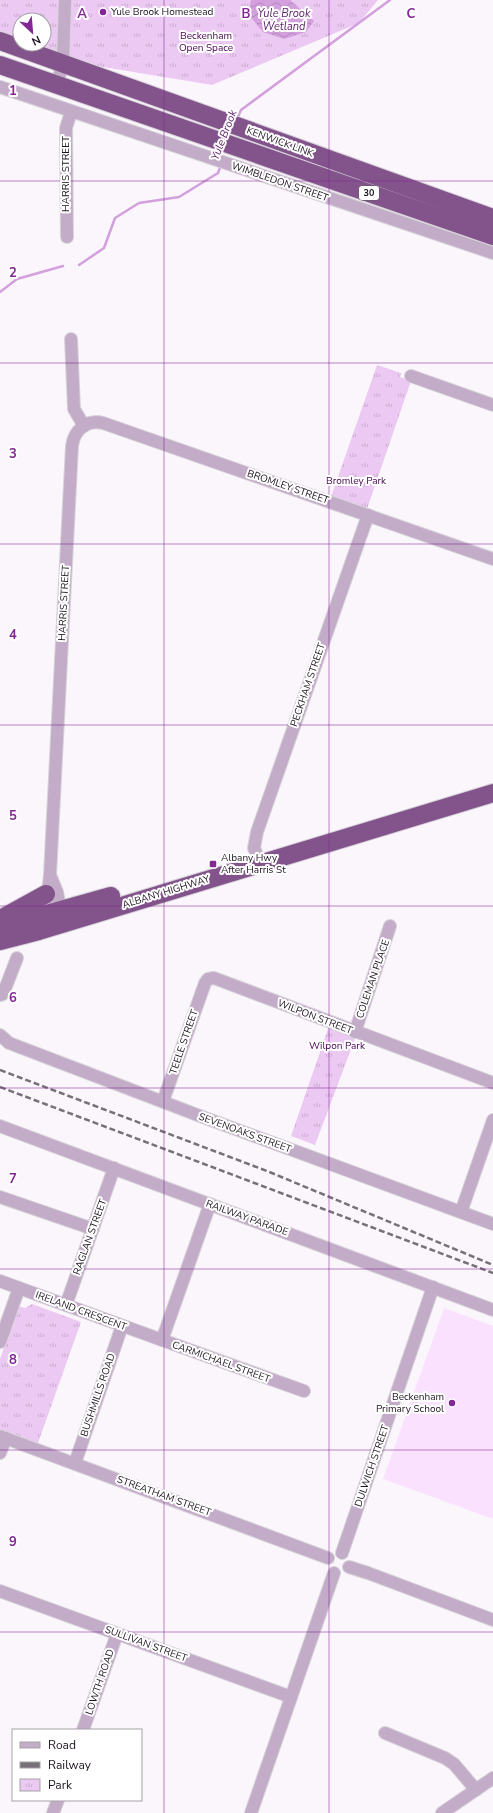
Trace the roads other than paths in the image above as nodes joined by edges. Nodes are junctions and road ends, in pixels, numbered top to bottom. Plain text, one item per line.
1 (65, 0) edge
2 (0, 41) edge
3 (64, 63) junction
4 (0, 64) edge
5 (57, 84) junction
6 (0, 87) edge
7 (71, 112) junction
8 (493, 218) edge
9 (493, 236) edge
10 (67, 237) dead end
11 (493, 253) edge
12 (71, 339) dead end
13 (411, 376) dead end
14 (493, 406) edge
15 (84, 426) junction
16 (368, 515) junction
17 (493, 558) edge
18 (493, 783) edge
19 (493, 793) edge
20 (257, 855) junction
21 (50, 875) junction
22 (46, 894) junction
23 (0, 919) edge
24 (52, 921) junction
25 (390, 926) dead end
26 (0, 927) edge
27 (0, 941) edge
28 (0, 946) edge
29 (17, 958) dead end
30 (205, 982) joint
31 (0, 995) edge
32 (355, 1032) junction
33 (0, 1035) edge
34 (493, 1083) edge
35 (163, 1101) junction
36 (493, 1120) edge
37 (0, 1126) edge
38 (114, 1168) junction
39 (0, 1197) edge
40 (210, 1204) junction
41 (461, 1212) junction
42 (493, 1224) edge
43 (93, 1230) junction
44 (0, 1281) edge
45 (19, 1288) junction
46 (433, 1288) junction
47 (66, 1305) junction
48 (493, 1310) edge
49 (122, 1326) junction
50 (162, 1340) junction
51 (0, 1342) edge
52 (304, 1391) dead end
53 (3, 1437) edge
54 (0, 1453) edge
55 (75, 1463) junction
56 (342, 1553) junction
57 (328, 1558) junction
58 (348, 1567) junction
59 (334, 1573) junction
60 (0, 1591) edge
61 (493, 1620) edge
62 (117, 1634) junction
63 (291, 1697) junction
64 (82, 1729) edge
65 (385, 1733) dead end
66 (493, 1778) edge
67 (476, 1790) junction
68 (58, 1801) edge
69 (53, 1813) edge
70 (250, 1813) edge
71 (442, 1813) edge

1 - 3 street
2 - 3 highway, KENWICK LINK / 30
3 - 5 street
3 - 8 highway, KENWICK LINK / 30
4 - 5 highway, KENWICK LINK / 30
5 - 9 highway, KENWICK LINK / 30
6 - 7 street, WIMBLEDON STREET
7 - 10 street, HARRIS STREET
7 - 11 street, WIMBLEDON STREET
12 - 15 street
13 - 14 street
15 - 16 street, BROMLEY STREET
15 - 21 street, HARRIS STREET
16 - 17 street, BROMLEY STREET
16 - 20 street, PECKHAM STREET
18 - 20 highway, ALBANY HIGHWAY
19 - 24 highway, ALBANY HIGHWAY
20 - 24 highway, ALBANY HIGHWAY
21 - 22 street, HARRIS STREET
21 - 24 street, HARRIS STREET
22 - 23 highway
22 - 24 street, HARRIS STREET
24 - 26 highway, ALBANY HIGHWAY
24 - 27 highway, ALBANY HIGHWAY
24 - 28 street
25 - 32 street, COLEMAN PLACE
29 - 31 street
30 - 32 street, WILPON STREET
30 - 35 street, TEELE STREET
32 - 34 street, WILPON STREET
33 - 35 street, SEVENOAKS STREET
35 - 41 street, SEVENOAKS STREET
36 - 41 street
37 - 38 street, RAILWAY PARADE
38 - 40 street, RAILWAY PARADE
38 - 43 street, RAGLAN STREET
39 - 43 street
40 - 46 street, RAILWAY PARADE
40 - 50 street, CARMICHAEL STREET
41 - 42 street, SEVENOAKS STREET
43 - 47 street, RAGLAN STREET
44 - 45 street, IRELAND CRESCENT
45 - 47 street, IRELAND CRESCENT
45 - 51 street
46 - 48 street, RAILWAY PARADE
46 - 56 street, DULWICH STREET
47 - 49 street, IRELAND CRESCENT
49 - 50 street, IRELAND CRESCENT
49 - 55 street, BUSHMILLS ROAD
50 - 52 street, CARMICHAEL STREET
53 - 54 street
53 - 55 street, STREATHAM STREET
55 - 57 street, STREATHAM STREET
56 - 57 street
56 - 58 street
57 - 59 street
58 - 59 street
58 - 61 street
59 - 63 street
60 - 62 street, SULLIVAN STREET
62 - 63 street, SULLIVAN STREET
62 - 64 street, LOWTH ROAD
63 - 70 street
65 - 67 street
66 - 67 street
67 - 71 street
68 - 69 street

